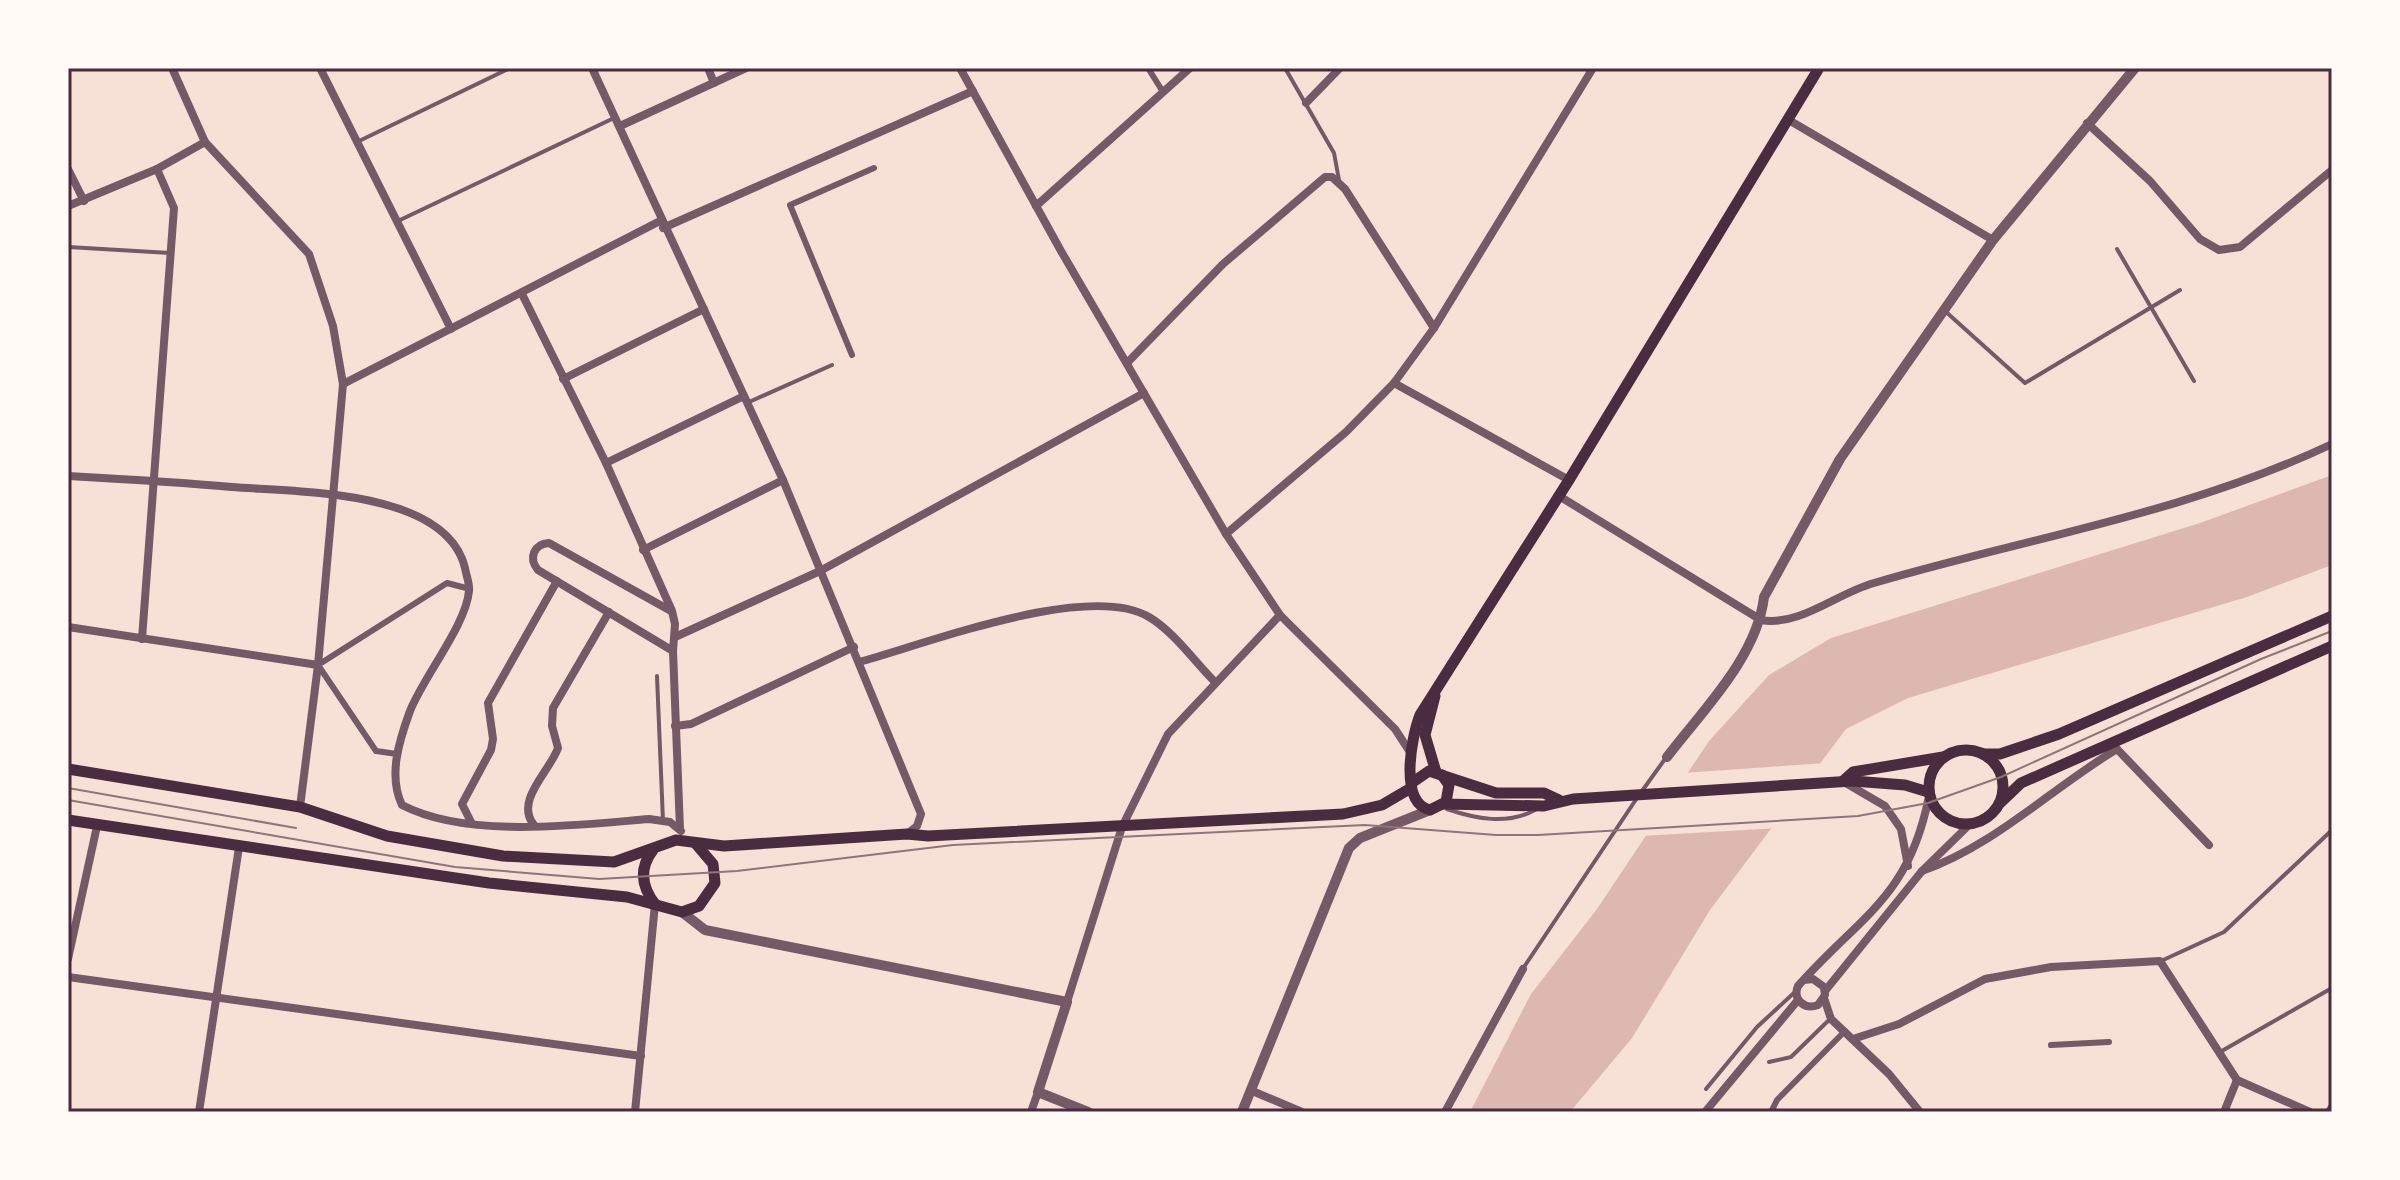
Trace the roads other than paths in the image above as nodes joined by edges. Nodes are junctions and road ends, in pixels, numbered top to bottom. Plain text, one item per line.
1 (172, 68) edge
2 (320, 68) edge
3 (510, 68) edge
4 (592, 68) edge
5 (708, 68) edge
6 (746, 68) edge
7 (960, 68) edge
8 (1148, 68) edge
9 (1190, 68) edge
10 (1285, 68) edge
11 (1340, 68) edge
12 (1593, 68) edge
13 (1819, 68) edge
14 (2135, 68) edge
15 (714, 83) junction
16 (973, 91) junction
17 (1163, 92) junction
18 (1306, 103) junction
19 (1787, 119) junction
20 (618, 122) junction
21 (2087, 123) junction
22 (205, 142) junction
23 (357, 142) junction
24 (874, 168) dead end
25 (68, 169) edge
26 (157, 169) junction
27 (2332, 170) edge
28 (1335, 179) junction
29 (84, 201) junction
30 (68, 206) edge
31 (1036, 206) junction
32 (397, 221) junction
33 (662, 224) junction
34 (1993, 240) junction
35 (68, 247) edge
36 (2117, 249) dead end
37 (170, 253) junction
38 (2180, 290) dead end
39 (522, 294) junction
40 (2150, 307) junction
41 (704, 309) junction
42 (1945, 311) junction
43 (1434, 328) junction
44 (451, 329) junction
45 (852, 355) dead end
46 (1127, 363) junction
47 (832, 365) dead end
48 (563, 379) junction
49 (2194, 381) dead end
50 (1394, 383) junction
51 (343, 384) junction
52 (1144, 393) junction
53 (746, 400) junction
54 (2332, 444) edge
55 (606, 463) junction
56 (68, 476) edge
57 (152, 480) junction
58 (783, 480) junction
59 (1569, 480) junction
60 (333, 495) junction
61 (1559, 496) junction
62 (1226, 534) junction
63 (643, 550) junction
64 (820, 571) junction
65 (557, 581) junction
66 (470, 589) junction
67 (672, 611) junction
68 (609, 612) junction
69 (1280, 615) junction
70 (2332, 616) edge
71 (1761, 620) junction
72 (68, 627) edge
73 (675, 637) junction
74 (142, 639) junction
75 (2332, 646) edge
76 (854, 647) junction
77 (673, 651) junction
78 (859, 662) junction
79 (318, 665) junction
80 (657, 676) dead end
81 (1214, 681) junction
82 (1435, 696) junction
83 (675, 726) junction
84 (2114, 746) junction
85 (1410, 752) junction
86 (397, 754) junction
87 (1983, 754) junction
88 (1667, 757) joint
89 (1944, 757) junction
90 (68, 769) edge
91 (1439, 774) junction
92 (1839, 782) junction
93 (1412, 785) junction
94 (1929, 794) junction
95 (1559, 800) junction
96 (1999, 804) junction
97 (300, 807) junction
98 (1438, 807) junction
99 (68, 820) edge
100 (663, 821) junction
101 (471, 822) junction
102 (534, 825) junction
103 (1969, 825) junction
104 (97, 826) junction
105 (1122, 827) junction
106 (2332, 830) edge
107 (907, 834) junction
108 (687, 838) junction
109 (2209, 845) dead end
110 (659, 846) junction
111 (239, 847) junction
112 (1908, 867) junction
113 (1922, 871) junction
114 (655, 904) junction
115 (682, 912) junction
116 (68, 959) edge
117 (2160, 961) junction
118 (1523, 969) joint
119 (68, 977) edge
120 (1804, 980) junction
121 (2332, 988) edge
122 (1797, 995) junction
123 (1824, 995) junction
124 (215, 999) junction
125 (1067, 1002) junction
126 (1831, 1019) junction
127 (1845, 1031) junction
128 (1853, 1039) junction
129 (2109, 1042) dead end
130 (2051, 1045) dead end
131 (2217, 1053) junction
132 (641, 1056) junction
133 (1769, 1062) dead end
134 (2237, 1080) junction
135 (1706, 1089) dead end
136 (1250, 1090) junction
137 (1038, 1092) junction
138 (199, 1112) edge
139 (635, 1112) edge
140 (1031, 1112) edge
141 (1088, 1112) edge
142 (1242, 1112) edge
143 (1302, 1112) edge
144 (1445, 1112) edge
145 (1705, 1112) edge
146 (1771, 1112) edge
147 (1920, 1112) edge
148 (2224, 1112) edge
149 (2310, 1112) edge

1 - 22 street
2 - 23 street
3 - 23 lane
4 - 20 street
5 - 15 street
6 - 15 street
7 - 16 street
8 - 17 street
9 - 17 street
10 - 18 lane
11 - 18 street
12 - 43 street
13 - 19 main road
14 - 21 street
15 - 20 street
16 - 31 street
16 - 33 street
17 - 31 street
18 - 28 lane
19 - 34 street
19 - 59 main road
20 - 32 lane
20 - 33 street
21 - 27 street
21 - 34 street
22 - 26 street
22 - 51 street
23 - 32 street
24 - 45 street
25 - 29 street
26 - 29 street
26 - 37 street
28 - 43 street
28 - 46 street
29 - 30 street
31 - 46 street
32 - 44 street
33 - 39 street
33 - 41 street
34 - 42 street
35 - 37 lane
36 - 40 lane
37 - 57 street
38 - 40 lane
39 - 44 street
39 - 48 street
40 - 42 lane
40 - 49 lane
41 - 48 street
41 - 53 street
42 - 71 street
43 - 50 street
44 - 51 street
46 - 52 street
47 - 53 lane
48 - 55 street
50 - 59 street
50 - 62 street
51 - 60 street
52 - 62 street
52 - 64 street
53 - 55 street
53 - 58 street
54 - 71 street
55 - 63 street
56 - 57 street
57 - 60 street
57 - 74 street
58 - 63 street
58 - 64 street
59 - 61 main road
60 - 66 street
60 - 79 street
61 - 71 street
61 - 82 main road
62 - 69 street
63 - 67 street
64 - 73 street
64 - 76 street
65 - 67 street
65 - 68 street
65 - 101 street
66 - 79 street
66 - 86 street
67 - 73 street
68 - 77 street
68 - 102 street
69 - 81 street
69 - 85 street
70 - 87 main road
71 - 88 street
72 - 74 street
73 - 77 street
74 - 79 street
75 - 84 main road
76 - 78 street
76 - 83 street
77 - 83 street
78 - 81 street
78 - 107 street
79 - 86 street
79 - 97 street
80 - 100 lane
81 - 105 street
82 - 85 main road
82 - 91 main road
83 - 108 street
84 - 96 main road
84 - 109 street
84 - 113 street
85 - 93 main road
86 - 101 street
87 - 89 main road
87 - 96 main road
88 - 118 lane
89 - 92 main road
89 - 94 main road
90 - 97 main road
91 - 93 main road
91 - 95 main road
91 - 98 main road
92 - 94 main road
92 - 95 main road
92 - 112 street
93 - 98 main road
93 - 105 main road
94 - 103 main road
94 - 112 street
95 - 98 main road
96 - 103 main road
97 - 110 main road
98 - 136 street
99 - 104 main road
100 - 102 street
100 - 108 street
101 - 102 street
103 - 113 street
104 - 111 main road
104 - 116 street
105 - 107 main road
105 - 125 street
106 - 117 lane
107 - 108 main road
108 - 110 main road
108 - 115 main road
110 - 114 main road
111 - 114 main road
111 - 124 street
112 - 120 street
113 - 123 street
114 - 115 main road
114 - 132 street
115 - 125 street
117 - 128 street
117 - 131 street
118 - 144 street
119 - 124 street
120 - 122 street
120 - 123 street
121 - 131 lane
122 - 123 street
122 - 135 lane
122 - 145 street
123 - 126 street
124 - 132 street
124 - 138 street
125 - 137 street
126 - 127 street
126 - 133 lane
127 - 128 street
127 - 146 street
128 - 147 street
129 - 130 street
131 - 134 street
132 - 139 street
134 - 148 street
134 - 149 street
136 - 142 street
136 - 143 street
137 - 140 street
137 - 141 street

